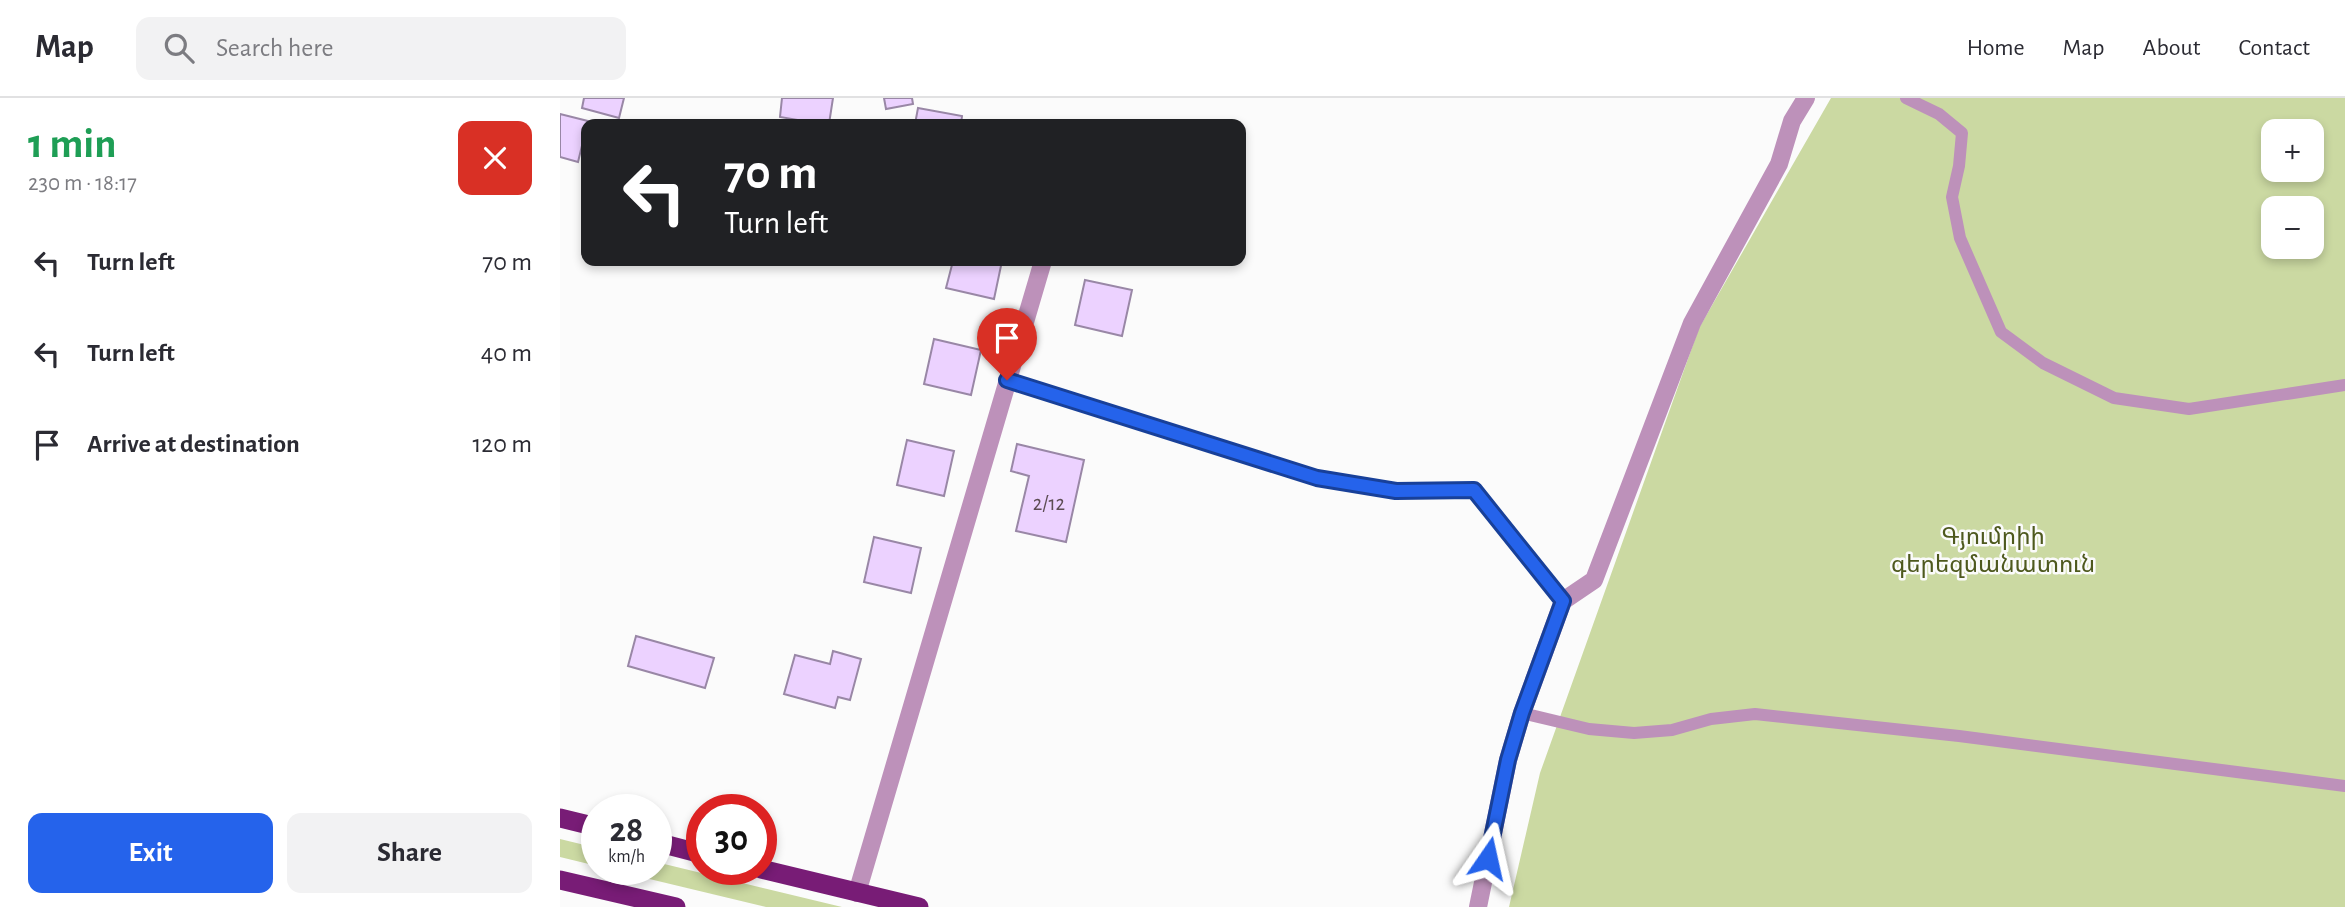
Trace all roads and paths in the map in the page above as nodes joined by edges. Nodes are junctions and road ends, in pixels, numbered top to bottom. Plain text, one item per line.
1 (1807, 98) edge
2 (1906, 98) edge
3 (1041, 266) edge
4 (1007, 380) junction
5 (2345, 385) edge
6 (1563, 601) junction
7 (1522, 713) junction
8 (2345, 786) edge
9 (560, 818) edge
10 (581, 823) edge
11 (777, 873) edge
12 (560, 880) edge
13 (857, 893) junction
14 (676, 907) edge
15 (919, 907) edge
16 (1478, 907) edge

1 - 6 street
2 - 5 lane
3 - 4 street
4 - 6 lane
4 - 13 street
6 - 7 street
7 - 8 lane
7 - 16 street
9 - 10 highway
11 - 13 highway
12 - 14 highway
13 - 15 highway

